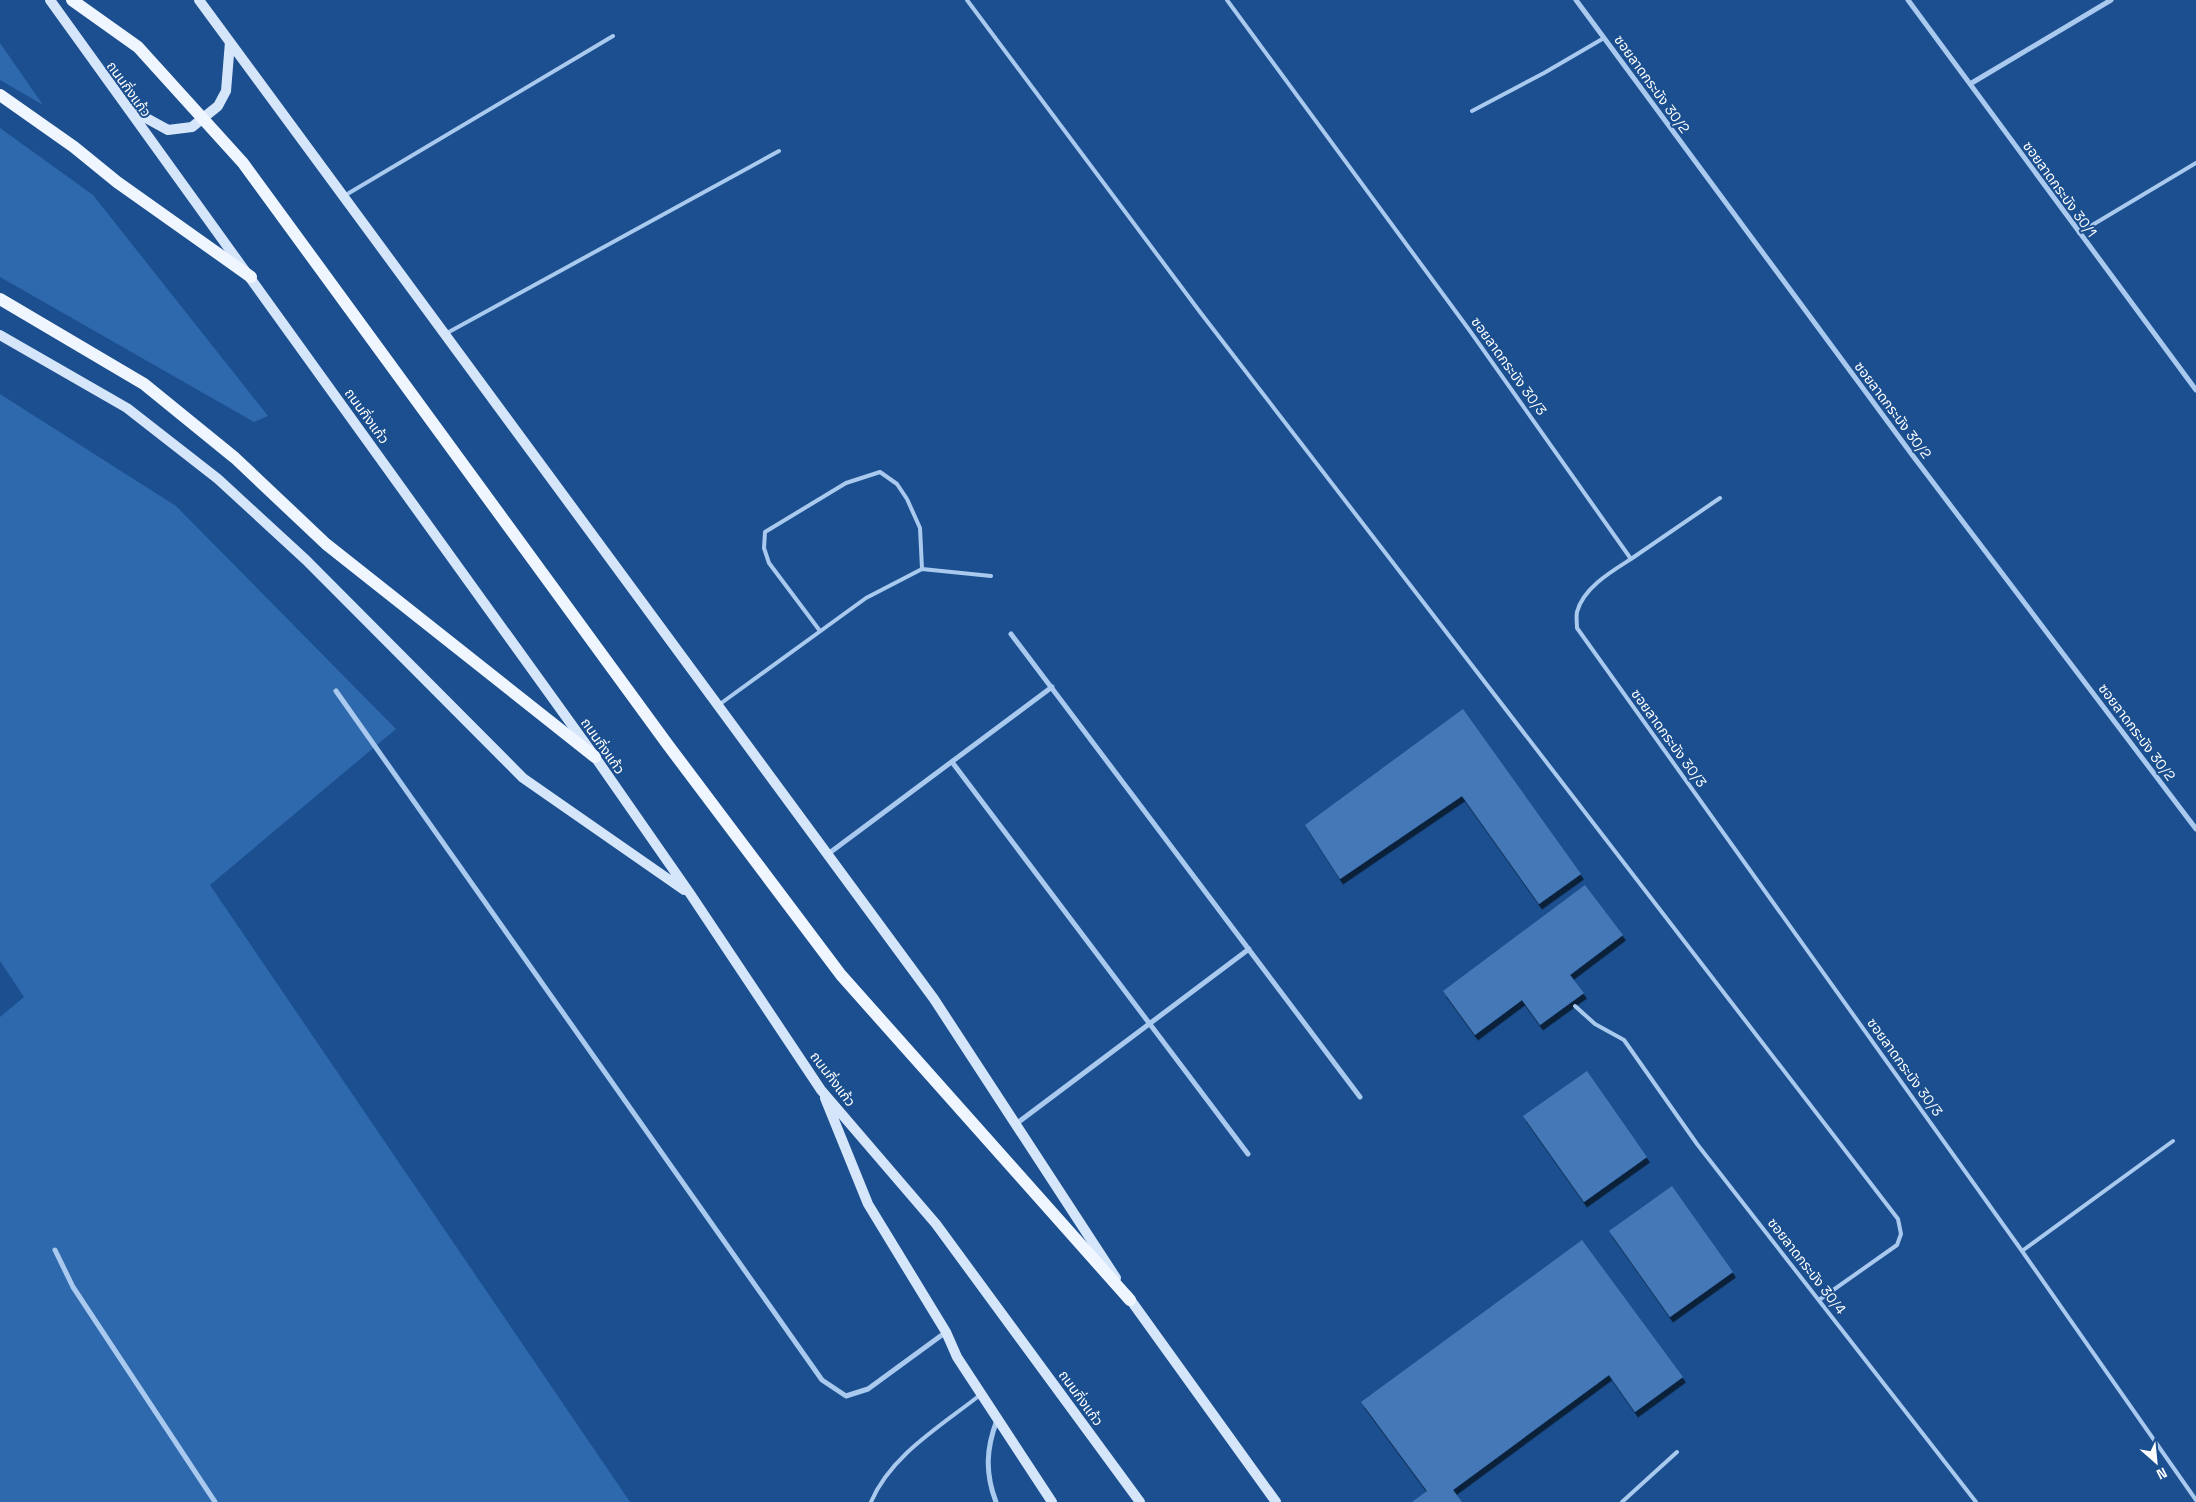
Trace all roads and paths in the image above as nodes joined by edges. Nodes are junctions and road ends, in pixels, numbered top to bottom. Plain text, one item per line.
1 (50, 0) edge
2 (72, 0) edge
3 (199, 0) edge
4 (967, 0) edge
5 (1227, 0) edge
6 (1576, 0) edge
7 (1908, 0) edge
8 (2111, 0) edge
9 (612, 36) dead end
10 (1604, 38) junction
11 (230, 42) junction
12 (1970, 84) junction
13 (0, 95) edge
14 (124, 106) junction
15 (1472, 111) dead end
16 (778, 151) dead end
17 (2196, 163) edge
18 (344, 196) junction
19 (2079, 233) junction
20 (251, 277) junction
21 (0, 299) edge
22 (445, 334) junction
23 (0, 335) edge
24 (2196, 390) edge
25 (1720, 498) dead end
26 (1631, 559) junction
27 (922, 569) junction
28 (991, 576) dead end
29 (820, 631) junction
30 (1011, 634) dead end
31 (1052, 687) junction
32 (336, 692) dead end
33 (718, 705) junction
34 (595, 757) junction
35 (952, 762) junction
36 (2196, 829) edge
37 (828, 854) junction
38 (691, 895) junction
39 (1249, 949) junction
40 (1574, 1006) dead end
41 (1150, 1024) junction
42 (822, 1090) junction
43 (1360, 1097) dead end
44 (1016, 1124) junction
45 (2173, 1141) dead end
46 (1248, 1154) dead end
47 (55, 1250) dead end
48 (2022, 1251) junction
49 (1130, 1300) junction
50 (1819, 1300) junction
51 (946, 1332) junction
52 (981, 1394) junction
53 (998, 1419) junction
54 (1677, 1452) dead end
55 (1051, 1500) edge
56 (2196, 1500) edge
57 (215, 1502) edge
58 (871, 1502) edge
59 (996, 1502) edge
60 (1140, 1502) edge
61 (1276, 1502) edge
62 (1622, 1502) edge
63 (1976, 1502) edge

1 - 14 main road, ถนนกิ่งแก้ว
2 - 49 main road
3 - 11 main road
4 - 50 lane
5 - 26 lane, ซอยลาดกระบัง 30/3
6 - 10 street, ซอยลาดกระบัง 30/2
7 - 12 street, ซอยลาดกระบัง 30/1
8 - 12 street
9 - 18 lane
10 - 15 lane
10 - 36 street, ซอยลาดกระบัง 30/2
11 - 14 main road
11 - 18 main road
12 - 19 street, ซอยลาดกระบัง 30/1
13 - 20 main road
14 - 20 main road, ถนนกิ่งแก้ว
16 - 22 lane
17 - 19 lane
18 - 22 main road
19 - 24 street, ซอยลาดกระบัง 30/1
20 - 34 main road, ถนนกิ่งแก้ว
21 - 34 main road
22 - 33 main road
23 - 38 main road
25 - 26 lane
26 - 48 lane, ซอยลาดกระบัง 30/3
27 - 28 lane
27 - 29 lane
27 - 29 lane
29 - 33 lane
30 - 31 street
31 - 35 street
31 - 39 street
32 - 51 street
33 - 37 main road
34 - 38 main road, ถนนกิ่งแก้ว
35 - 37 street
35 - 41 street
37 - 44 main road
38 - 42 main road, ถนนกิ่งแก้ว
39 - 41 street
39 - 43 street
40 - 50 lane, ซอยลาดกระบัง 30/4
41 - 44 street
41 - 46 street
42 - 51 main road
42 - 60 main road, ถนนกิ่งแก้ว
44 - 49 main road
45 - 48 lane
47 - 57 street
48 - 56 lane, ซอยลาดกระบัง 30/3
49 - 61 main road
50 - 63 lane, ซอยลาดกระบัง 30/4
51 - 52 main road
52 - 53 main road
52 - 58 lane
53 - 55 main road
53 - 59 street
54 - 62 lane

